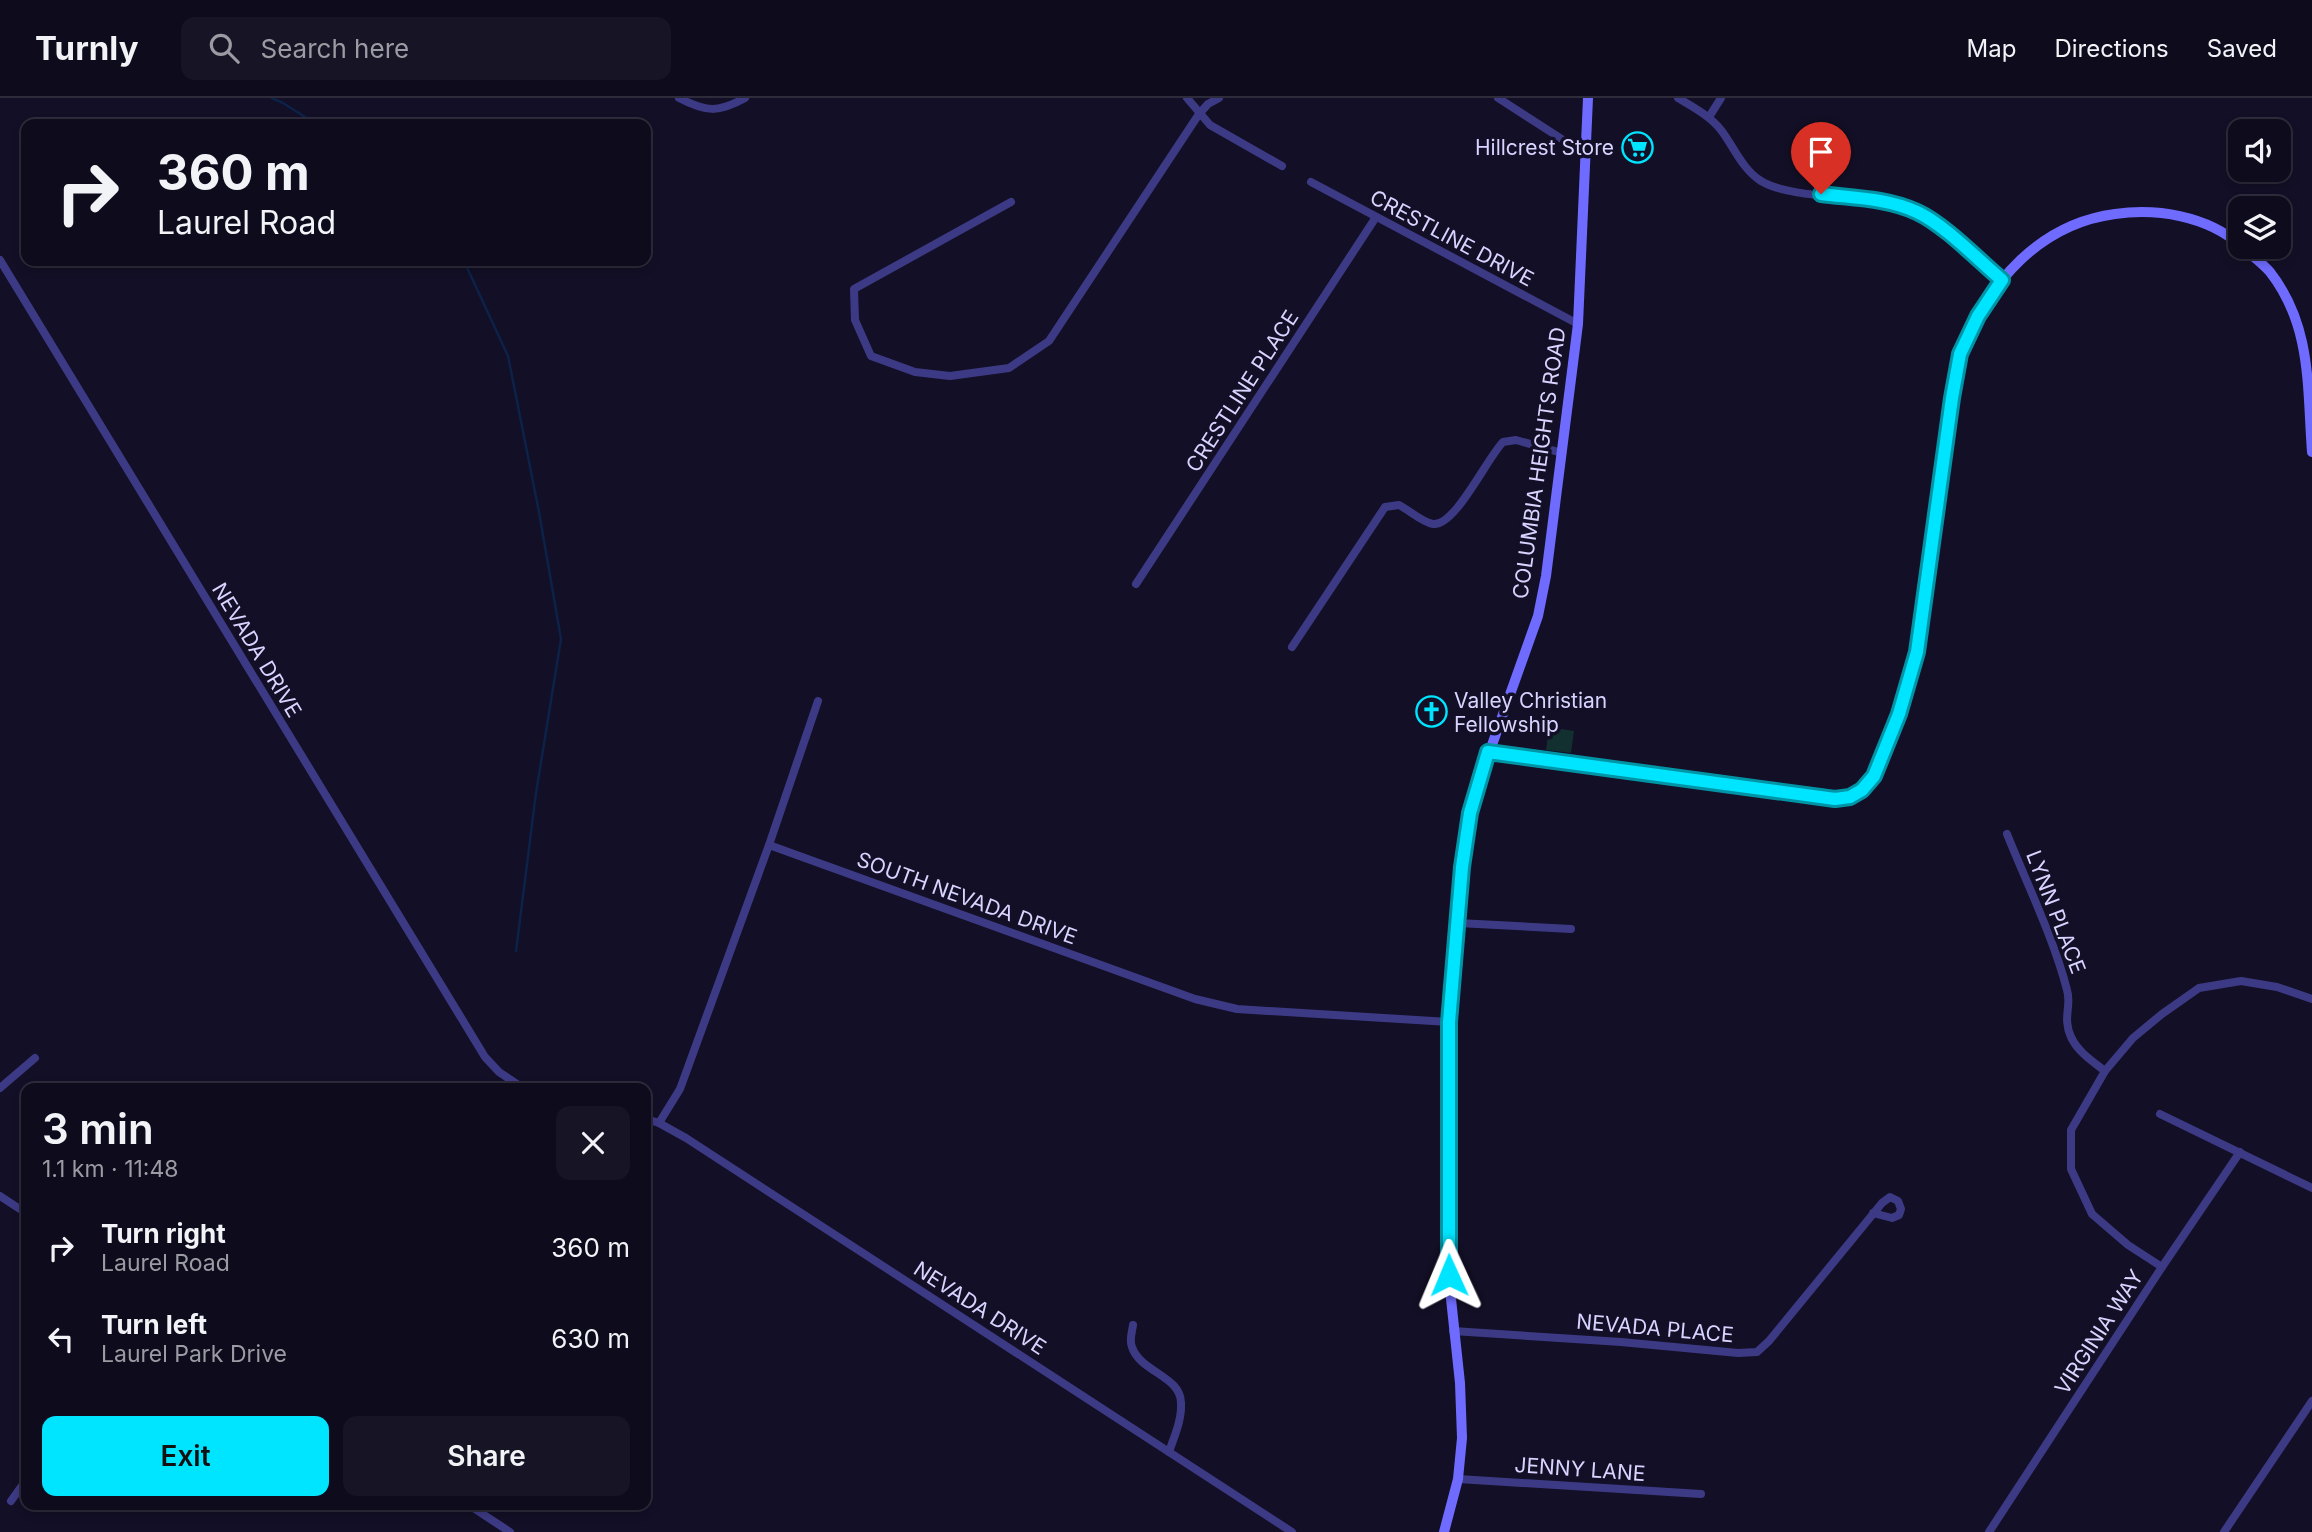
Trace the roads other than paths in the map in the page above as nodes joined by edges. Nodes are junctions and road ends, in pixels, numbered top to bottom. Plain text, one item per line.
1 (679, 98) edge
2 (745, 98) edge
3 (1187, 98) edge
4 (1219, 98) edge
5 (1499, 98) edge
6 (1587, 98) edge
7 (1678, 98) edge
8 (1721, 98) edge
9 (1199, 114) junction
10 (1709, 117) junction
11 (1585, 154) junction
12 (1282, 166) dead end
13 (1311, 182) dead end
14 (1011, 202) dead end
15 (1376, 217) junction
16 (2228, 239) edge
17 (2256, 259) edge
18 (0, 260) edge
19 (2002, 280) junction
20 (1578, 324) junction
21 (2310, 393) edge
22 (2312, 452) edge
23 (1562, 453) junction
24 (1136, 584) dead end
25 (1292, 647) dead end
26 (818, 701) dead end
27 (1488, 752) junction
28 (2007, 834) dead end
29 (769, 845) junction
30 (1458, 923) junction
31 (1571, 929) dead end
32 (2312, 999) edge
33 (1449, 1022) junction
34 (36, 1058) dead end
35 (2105, 1071) junction
36 (516, 1083) edge
37 (0, 1088) edge
38 (2160, 1114) dead end
39 (651, 1121) edge
40 (659, 1123) junction
41 (2240, 1152) junction
42 (2312, 1188) edge
43 (0, 1196) edge
44 (21, 1210) edge
45 (1873, 1213) dead end
46 (2162, 1267) junction
47 (1133, 1325) dead end
48 (1453, 1331) junction
49 (2312, 1401) edge
50 (1169, 1452) junction
51 (1458, 1479) junction
52 (21, 1487) edge
53 (1701, 1494) dead end
54 (11, 1501) dead end
55 (477, 1510) edge
56 (510, 1532) edge
57 (1292, 1532) edge
58 (1444, 1532) edge
59 (1989, 1532) edge
60 (2224, 1532) edge

1 - 2 street
3 - 9 street
4 - 9 street
5 - 11 street
6 - 11 street, COLUMBIA HEIGHTS ROAD
7 - 10 street
8 - 10 street
9 - 12 street
9 - 14 street
10 - 19 street
11 - 20 street, COLUMBIA HEIGHTS ROAD
13 - 15 street, CRESTLINE DRIVE
15 - 20 street, CRESTLINE DRIVE
15 - 24 street, CRESTLINE PLACE
16 - 19 street
17 - 21 street
18 - 36 street, NEVADA DRIVE
19 - 27 street
20 - 23 street, COLUMBIA HEIGHTS ROAD
21 - 22 street
23 - 25 street
23 - 27 street, COLUMBIA HEIGHTS ROAD
26 - 29 street
27 - 30 street, COLUMBIA HEIGHTS ROAD
28 - 35 street, LYNN PLACE
29 - 33 street, SOUTH NEVADA DRIVE
29 - 40 street
30 - 31 street
30 - 33 street, COLUMBIA HEIGHTS ROAD
32 - 35 street
33 - 48 street, COLUMBIA HEIGHTS ROAD
34 - 37 street
35 - 46 street
38 - 41 street
39 - 40 street, NEVADA DRIVE
40 - 50 street, NEVADA DRIVE
41 - 42 street
41 - 46 street, VIRGINIA WAY
43 - 44 street
45 - 48 street, NEVADA PLACE
46 - 59 street, VIRGINIA WAY
47 - 50 street
48 - 51 street, COLUMBIA HEIGHTS ROAD
49 - 60 street
50 - 57 street, NEVADA DRIVE
51 - 53 street, JENNY LANE
51 - 58 street, COLUMBIA HEIGHTS ROAD
52 - 54 street
55 - 56 street

